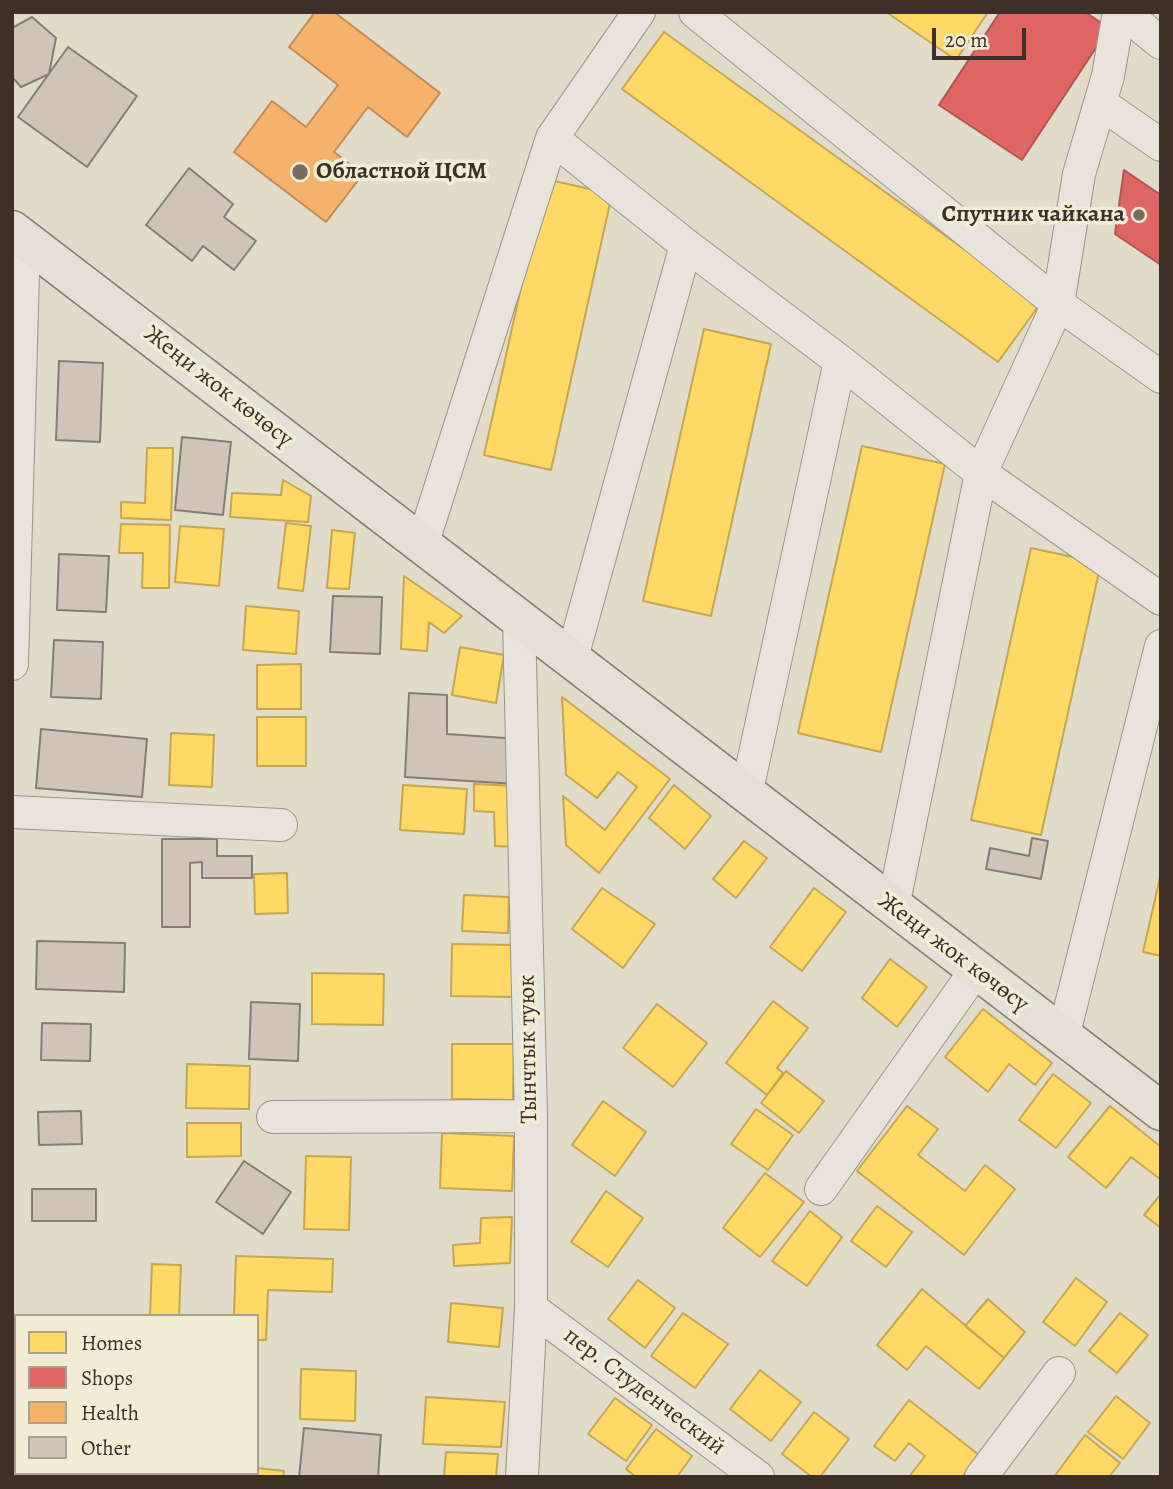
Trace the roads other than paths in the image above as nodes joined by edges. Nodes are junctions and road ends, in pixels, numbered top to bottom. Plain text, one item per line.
1 (639, 12) edge
2 (695, 12) edge
3 (1121, 12) edge
4 (1161, 43) edge
5 (1100, 103) junction
6 (552, 138) junction
7 (1161, 145) edge
8 (18, 234) edge
9 (685, 245) junction
10 (1058, 304) junction
11 (841, 361) junction
12 (1161, 377) edge
13 (981, 473) junction
14 (422, 545) junction
15 (1161, 599) edge
16 (519, 620) junction
17 (1161, 646) edge
18 (571, 661) junction
19 (12, 664) edge
20 (746, 795) junction
21 (12, 811) edge
22 (281, 825) dead end
23 (893, 907) junction
24 (976, 970) junction
25 (1063, 1037) junction
26 (1160, 1107) edge
27 (531, 1115) junction
28 (273, 1117) dead end
29 (821, 1189) dead end
30 (531, 1308) junction
31 (1059, 1373) dead end
32 (522, 1477) edge
33 (758, 1477) edge
34 (981, 1477) edge

1 - 6 street
2 - 10 street
3 - 4 street
3 - 5 street
5 - 7 street
5 - 10 street
6 - 9 street
6 - 14 street
8 - 14 main road, Жеңи жок көчөсү
8 - 19 street
9 - 11 street
9 - 18 street
10 - 12 street
10 - 13 street
11 - 13 street
11 - 20 street
13 - 15 street
13 - 23 street
14 - 16 main road, Жеңи жок көчөсү
16 - 18 main road, Жеңи жок көчөсү
16 - 27 street, Тынчтык туюк
17 - 25 street
18 - 20 main road, Жеңи жок көчөсү
20 - 23 main road, Жеңи жок көчөсү
21 - 22 street
23 - 24 main road, Жеңи жок көчөсү
24 - 25 main road, Жеңи жок көчөсү
24 - 29 street
25 - 26 main road, Жеңи жок көчөсү
27 - 28 street
27 - 30 street, Тынчтык туюк
30 - 32 street, Тынчтык туюк
30 - 33 street, пер. Студенческий
31 - 34 street

